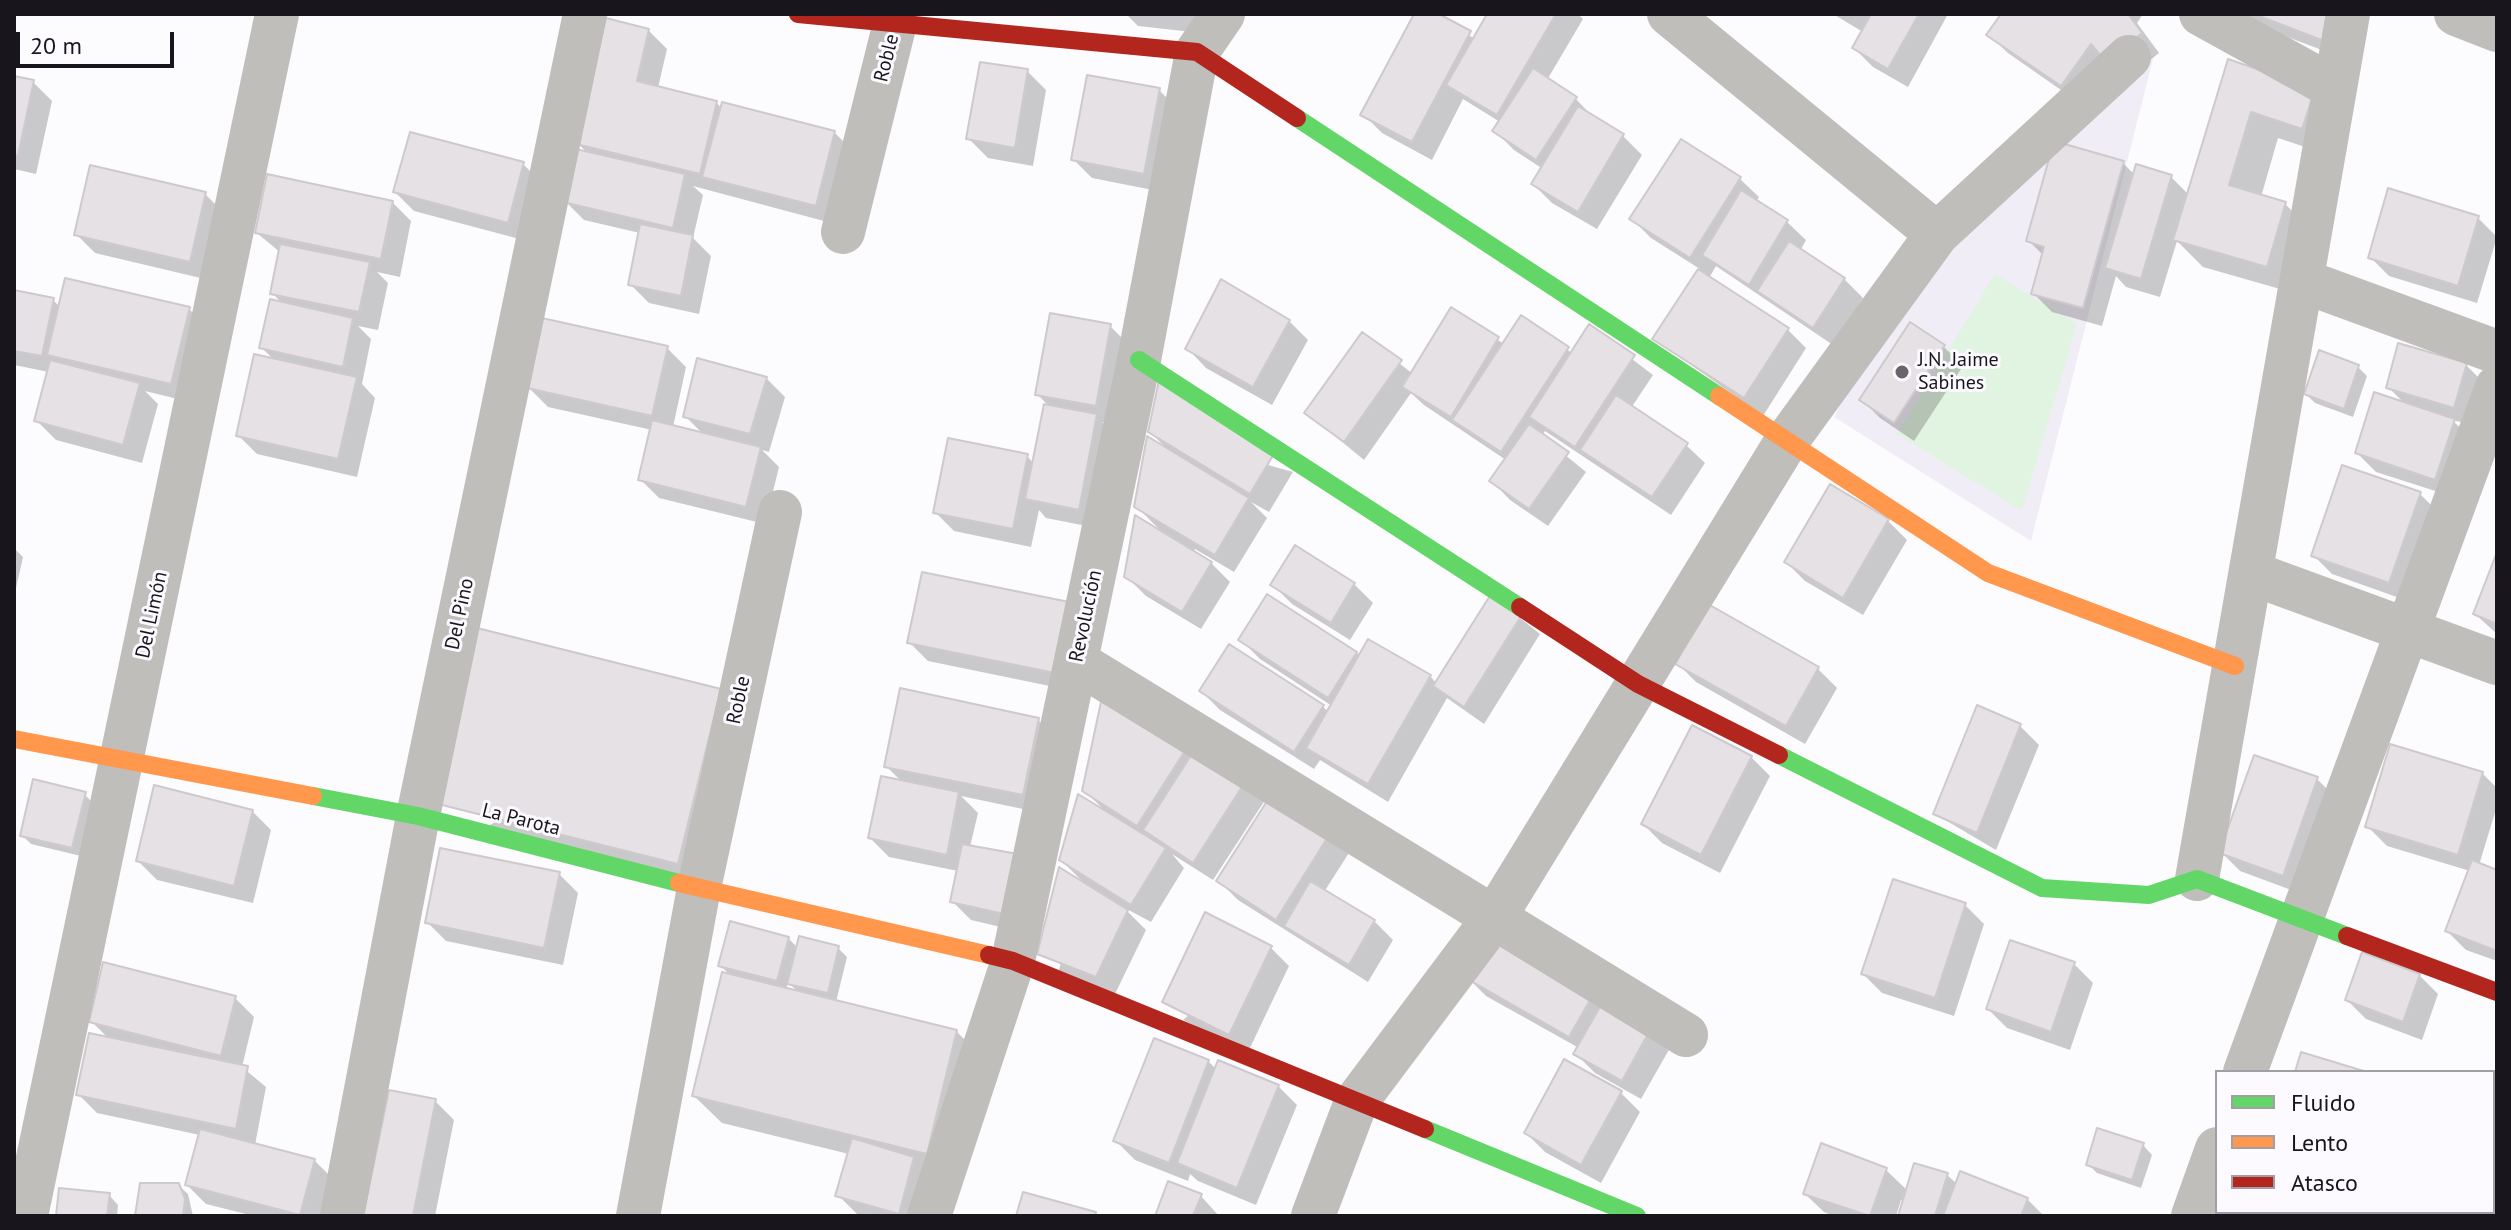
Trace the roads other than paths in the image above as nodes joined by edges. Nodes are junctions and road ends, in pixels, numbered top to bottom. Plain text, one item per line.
1 (277, 14) edge
2 (585, 14) edge
3 (798, 14) edge
4 (1223, 14) edge
5 (1669, 14) edge
6 (2201, 14) edge
7 (2348, 14) edge
8 (2456, 14) edge
9 (895, 23) junction
10 (2497, 30) edge
11 (1197, 52) junction
12 (2129, 57) dead end
13 (2333, 87) junction
14 (843, 232) dead end
15 (1937, 234) junction
16 (2303, 281) junction
17 (2497, 352) edge
18 (1139, 360) junction
19 (2497, 387) edge
20 (1786, 442) junction
21 (780, 512) dead end
22 (2251, 573) junction
23 (2407, 630) junction
24 (1077, 662) junction
25 (2497, 663) edge
26 (2235, 666) junction
27 (1638, 684) junction
28 (14, 739) edge
29 (122, 757) junction
30 (418, 816) junction
31 (2197, 879) junction
32 (699, 888) junction
33 (2302, 917) junction
34 (1494, 918) junction
35 (1013, 961) junction
36 (2497, 992) edge
37 (1686, 1035) dead end
38 (2246, 1070) edge
39 (1356, 1102) junction
40 (2215, 1157) edge
41 (2204, 1200) edge
42 (26, 1216) edge
43 (342, 1216) edge
44 (638, 1216) edge
45 (929, 1216) edge
46 (1313, 1216) edge
47 (1637, 1216) edge

1 - 29 street, Del Limón
2 - 30 street, Del Pino
3 - 9 street
4 - 11 street, Revolución
5 - 15 street
6 - 13 street
7 - 13 street
8 - 10 street
9 - 11 street
9 - 14 street, Roble
11 - 18 street, Revolución
11 - 20 street
12 - 15 street
13 - 16 street
15 - 20 street
16 - 17 street
16 - 22 street
18 - 24 street, Revolución
18 - 27 street
19 - 23 street
20 - 26 street
20 - 27 street
21 - 32 street, Roble
22 - 23 street
22 - 26 street
23 - 25 street
23 - 33 street
24 - 34 street
24 - 35 street, Revolución
26 - 31 street
27 - 31 street
27 - 34 street
28 - 29 street, La Parota
29 - 30 street, La Parota
29 - 42 street, Del Limón
30 - 32 street, La Parota
30 - 43 street, Del Pino
31 - 33 street
32 - 35 street, La Parota
32 - 44 street, Roble
33 - 36 street
33 - 38 street
34 - 37 street
34 - 39 street
35 - 39 street, La Parota
35 - 45 street, Revolución
39 - 46 street
39 - 47 street, La Parota
40 - 41 street

